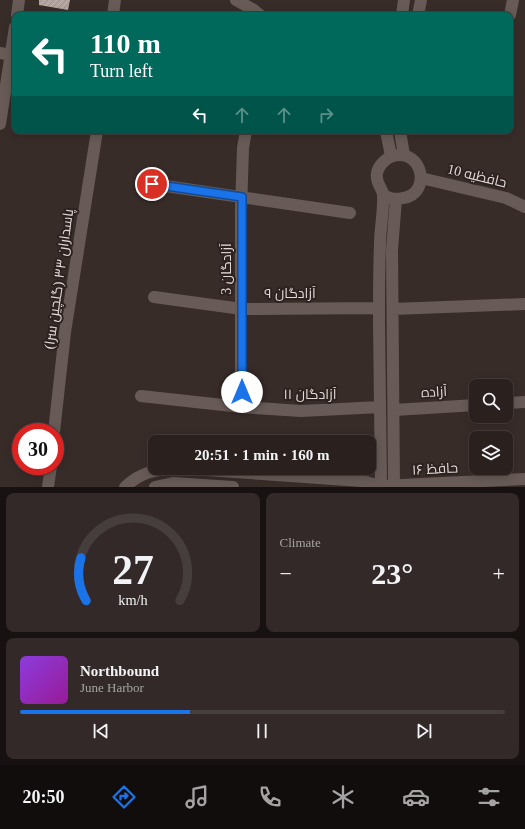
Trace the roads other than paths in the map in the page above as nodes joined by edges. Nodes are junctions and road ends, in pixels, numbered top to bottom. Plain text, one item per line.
1 (19, 0) edge
2 (115, 0) edge
3 (236, 0) edge
4 (404, 0) edge
5 (421, 0) edge
6 (513, 0) edge
7 (17, 12) edge
8 (113, 12) edge
9 (256, 12) edge
10 (402, 12) edge
11 (419, 12) edge
12 (511, 12) edge
13 (12, 36) edge
14 (6, 54) edge
15 (0, 124) edge
16 (97, 134) edge
17 (245, 134) edge
18 (387, 134) edge
19 (400, 134) edge
20 (404, 155) junction
21 (391, 156) junction
22 (421, 178) junction
23 (152, 184) dead end
24 (383, 194) junction
25 (242, 197) junction
26 (396, 200) junction
27 (525, 207) edge
28 (350, 213) dead end
29 (154, 297) dead end
30 (525, 304) edge
31 (380, 308) junction
32 (242, 309) junction
33 (393, 309) junction
34 (141, 396) dead end
35 (525, 402) edge
36 (513, 403) edge
37 (469, 405) edge
38 (241, 407) junction
39 (380, 407) junction
40 (394, 410) junction
41 (55, 423) edge
42 (49, 475) edge
43 (525, 479) edge
44 (380, 486) edge
45 (394, 486) junction
46 (48, 487) edge
47 (125, 487) edge
48 (155, 487) edge
49 (227, 487) edge
50 (233, 487) edge

1 - 7 street
2 - 8 street
3 - 9 street
4 - 10 street
5 - 11 street
6 - 12 street
13 - 14 street
14 - 15 street
16 - 41 street, پاسداران ۳۳ (گلچین سرا)
17 - 25 street, آزادگان 3
18 - 21 street
19 - 20 street
20 - 21 street
20 - 22 street
21 - 24 street
22 - 26 street
22 - 27 street, حافظیه 10
23 - 25 street
24 - 26 street
24 - 31 street
25 - 28 street
25 - 32 street, آزادگان 3
26 - 33 street
29 - 32 street, آزادگان ۹
30 - 33 street
31 - 32 street, آزادگان ۹
31 - 39 street
32 - 38 street, آزادگان 3
33 - 40 street
34 - 38 street, آزادگان ۱۱
35 - 36 street
37 - 40 street, آزاده
38 - 39 street, آزادگان ۱۱
39 - 44 street
40 - 45 street
42 - 46 street
43 - 45 street, حافظ ۱۶
44 - 45 street, حافظ ۱۶
44 - 47 street, حافظ ۱۶
48 - 49 street
49 - 50 street

